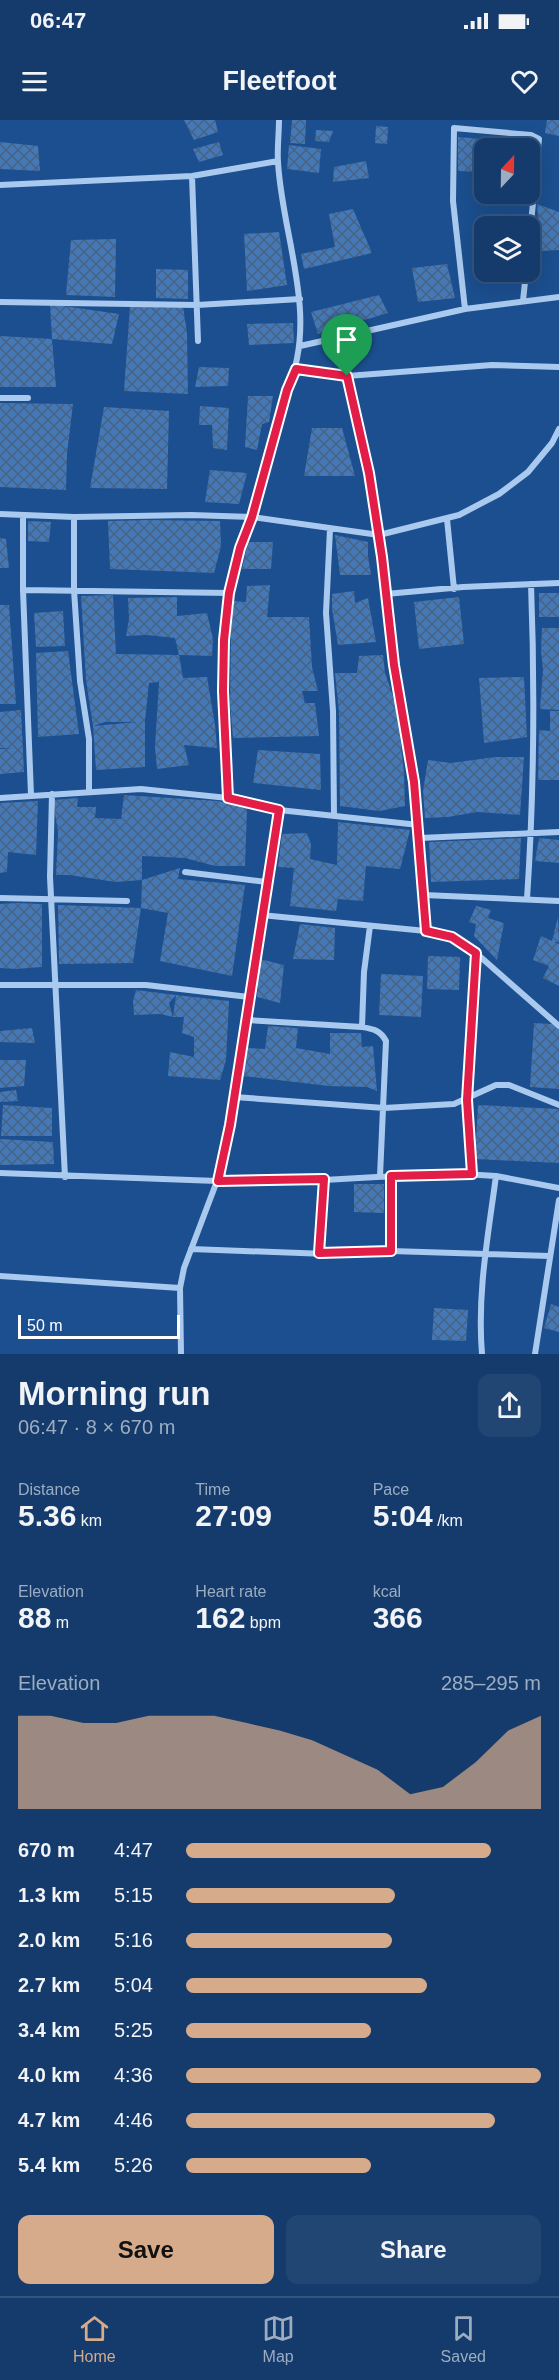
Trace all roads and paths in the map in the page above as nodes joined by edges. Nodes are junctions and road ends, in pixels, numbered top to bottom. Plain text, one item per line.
1 (279, 120) edge
2 (278, 161) junction
3 (192, 176) junction
4 (0, 185) edge
5 (532, 216) edge
6 (525, 282) edge
7 (559, 297) edge
8 (300, 298) junction
9 (523, 301) junction
10 (0, 302) edge
11 (197, 305) junction
12 (465, 309) junction
13 (198, 341) dead end
14 (300, 345) junction
15 (559, 367) edge
16 (296, 369) junction
17 (347, 376) junction
18 (0, 398) edge
19 (27, 398) dead end
20 (559, 429) edge
21 (0, 514) edge
22 (23, 516) junction
23 (74, 517) junction
24 (252, 517) junction
25 (447, 519) junction
26 (330, 529) junction
27 (379, 535) junction
28 (559, 583) edge
29 (531, 584) junction
30 (454, 589) junction
31 (23, 590) junction
32 (74, 590) junction
33 (229, 593) junction
34 (386, 594) junction
35 (89, 792) junction
36 (52, 794) junction
37 (31, 795) junction
38 (0, 798) edge
39 (228, 798) junction
40 (279, 810) junction
41 (334, 816) junction
42 (419, 825) junction
43 (531, 831) junction
44 (559, 832) edge
45 (420, 838) junction
46 (185, 872) dead end
47 (267, 882) junction
48 (424, 895) junction
49 (0, 898) edge
50 (527, 899) junction
51 (52, 900) junction
52 (127, 901) dead end
53 (559, 901) edge
54 (261, 915) junction
55 (370, 926) junction
56 (426, 931) junction
57 (476, 953) junction
58 (0, 985) edge
59 (55, 985) junction
60 (249, 997) junction
61 (246, 1020) junction
62 (559, 1026) edge
63 (362, 1027) junction
64 (234, 1097) junction
65 (467, 1100) junction
66 (559, 1104) edge
67 (384, 1108) junction
68 (0, 1173) edge
69 (472, 1174) junction
70 (380, 1176) junction
71 (391, 1176) junction
72 (496, 1176) junction
73 (65, 1177) junction
74 (324, 1179) junction
75 (218, 1181) junction
76 (559, 1188) edge
77 (559, 1200) edge
78 (190, 1249) junction
79 (391, 1251) junction
80 (486, 1252) junction
81 (319, 1253) junction
82 (550, 1256) junction
83 (0, 1276) edge
84 (180, 1288) junction
85 (181, 1354) edge
86 (482, 1354) edge
87 (535, 1354) edge

1 - 2 street
2 - 3 street
2 - 8 street
3 - 4 street
3 - 11 street
5 - 12 street
6 - 9 street
7 - 9 street
8 - 11 street
8 - 14 street
9 - 12 street
10 - 11 street
11 - 13 street
12 - 14 street
14 - 16 street
15 - 17 street
16 - 17 street
16 - 24 street
17 - 27 street
18 - 19 street
20 - 25 street
21 - 22 street
22 - 23 street
22 - 31 street
23 - 24 street
23 - 32 street
24 - 26 street
24 - 33 street
25 - 27 street
25 - 30 street
26 - 27 street
26 - 41 street
27 - 34 street
28 - 29 street
29 - 30 street
29 - 43 street
30 - 34 street
31 - 32 street
31 - 37 street
32 - 33 street
32 - 35 street
33 - 39 street
34 - 42 street
35 - 36 street
35 - 39 street
36 - 37 street
36 - 51 street
37 - 38 street
39 - 40 street
40 - 41 street
40 - 47 street
41 - 42 street
42 - 45 street
43 - 44 street
43 - 45 street
43 - 50 street
45 - 48 street
46 - 47 street
47 - 54 street
48 - 50 street
48 - 56 street
49 - 51 street
50 - 53 street
51 - 52 street
51 - 59 street
54 - 55 street
54 - 60 street
55 - 56 street
55 - 63 street
56 - 57 street
57 - 62 street
57 - 65 street
58 - 59 street
59 - 60 street
59 - 73 street
60 - 61 street
61 - 63 street
61 - 64 street
63 - 67 street
64 - 67 street
64 - 75 street
65 - 66 street
65 - 67 street
65 - 69 street
67 - 70 street
68 - 73 street
69 - 71 street
69 - 72 street
70 - 71 street
70 - 74 street
71 - 79 street
72 - 76 street
72 - 80 street
73 - 75 street
74 - 75 street
74 - 81 street
75 - 78 street
77 - 82 street
78 - 81 street
78 - 84 street
79 - 80 street
79 - 81 street
80 - 82 street
80 - 86 street
82 - 87 street
83 - 84 street
84 - 85 street

